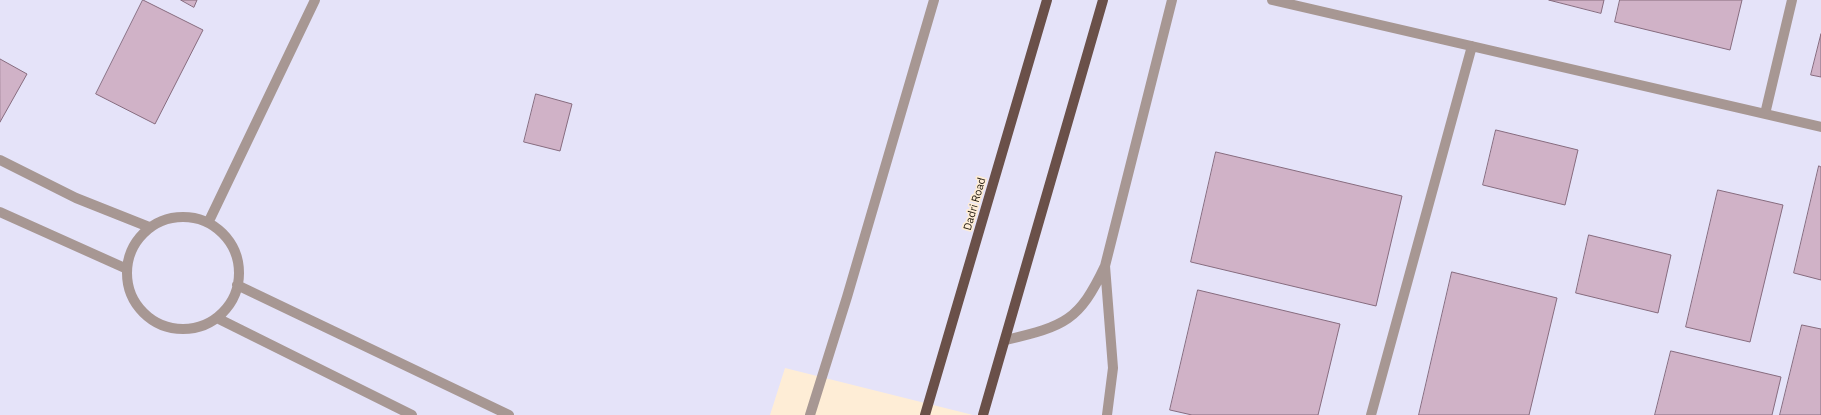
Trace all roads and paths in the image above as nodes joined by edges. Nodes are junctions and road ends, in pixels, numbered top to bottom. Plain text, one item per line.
1 (315, 0) edge
2 (934, 0) edge
3 (1048, 0) edge
4 (1103, 0) edge
5 (1172, 0) edge
6 (1272, 0) edge
7 (1792, 0) edge
8 (1472, 46) junction
9 (1765, 114) junction
10 (1821, 127) edge
11 (0, 160) edge
12 (0, 212) edge
13 (209, 221) junction
14 (149, 228) junction
15 (1105, 266) junction
16 (127, 269) junction
17 (238, 285) junction
18 (217, 318) junction
19 (1006, 340) junction
20 (412, 415) edge
21 (509, 415) edge
22 (810, 415) edge
23 (925, 415) edge
24 (983, 415) edge
25 (1107, 415) edge
26 (1371, 415) edge

1 - 13 street
2 - 22 street
3 - 23 main road, Dadri Road
4 - 19 main road
5 - 15 street
6 - 8 street
7 - 9 street
8 - 9 street
8 - 26 street
9 - 10 street
11 - 14 street
12 - 16 street
13 - 14 street
13 - 17 street
14 - 16 street
15 - 19 street
15 - 25 street
16 - 18 street
17 - 18 street
17 - 21 street
18 - 20 street
19 - 24 main road

